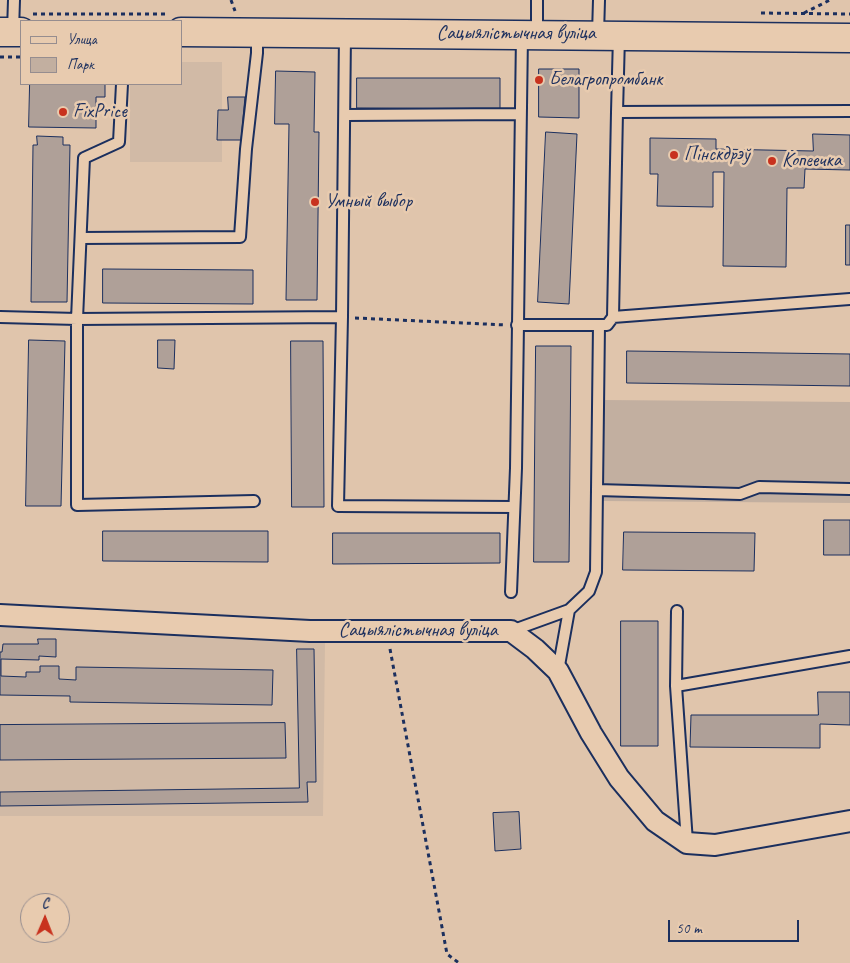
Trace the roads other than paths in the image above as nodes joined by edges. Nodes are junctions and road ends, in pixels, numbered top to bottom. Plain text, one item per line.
1 (14, 0) edge
2 (537, 0) edge
3 (599, 0) edge
4 (182, 32) edge
5 (257, 33) junction
6 (345, 33) junction
7 (529, 34) junction
8 (608, 35) junction
9 (14, 38) edge
10 (850, 38) edge
11 (122, 85) edge
12 (850, 111) edge
13 (617, 112) junction
14 (520, 114) junction
15 (345, 115) junction
16 (81, 238) junction
17 (850, 299) edge
18 (0, 317) edge
19 (342, 317) junction
20 (613, 317) junction
21 (77, 319) junction
22 (517, 325) junction
23 (598, 325) junction
24 (850, 489) edge
25 (597, 490) junction
26 (254, 500) dead end
27 (514, 506) junction
28 (511, 592) dead end
29 (569, 610) junction
30 (677, 611) dead end
31 (0, 615) edge
32 (511, 631) junction
33 (850, 656) edge
34 (558, 671) junction
35 (676, 686) junction
36 (850, 821) edge
37 (687, 843) junction

1 - 9 lane
2 - 7 lane
3 - 8 lane
4 - 5 main road, Сацыялістычная вуліца
5 - 6 main road, Сацыялістычная вуліца
5 - 16 lane
6 - 7 main road, Сацыялістычная вуліца
6 - 15 lane
7 - 8 main road, Сацыялістычная вуліца
7 - 14 lane
8 - 10 main road, Сацыялістычная вуліца
8 - 13 lane
11 - 16 lane
12 - 13 lane
13 - 20 lane
14 - 15 lane
14 - 22 lane
15 - 19 lane
16 - 21 lane
17 - 20 lane
18 - 21 lane
19 - 21 lane
19 - 27 lane
20 - 23 lane
21 - 26 lane
22 - 23 lane
22 - 27 lane
23 - 25 lane
24 - 25 lane
25 - 29 lane
27 - 28 lane
29 - 32 lane
29 - 34 lane
30 - 35 lane
31 - 32 street, Сацыялістычная вуліца
32 - 34 street, Сацыялістычная вуліца
33 - 35 lane
34 - 37 street, Сацыялістычная вуліца
35 - 37 lane
36 - 37 street

